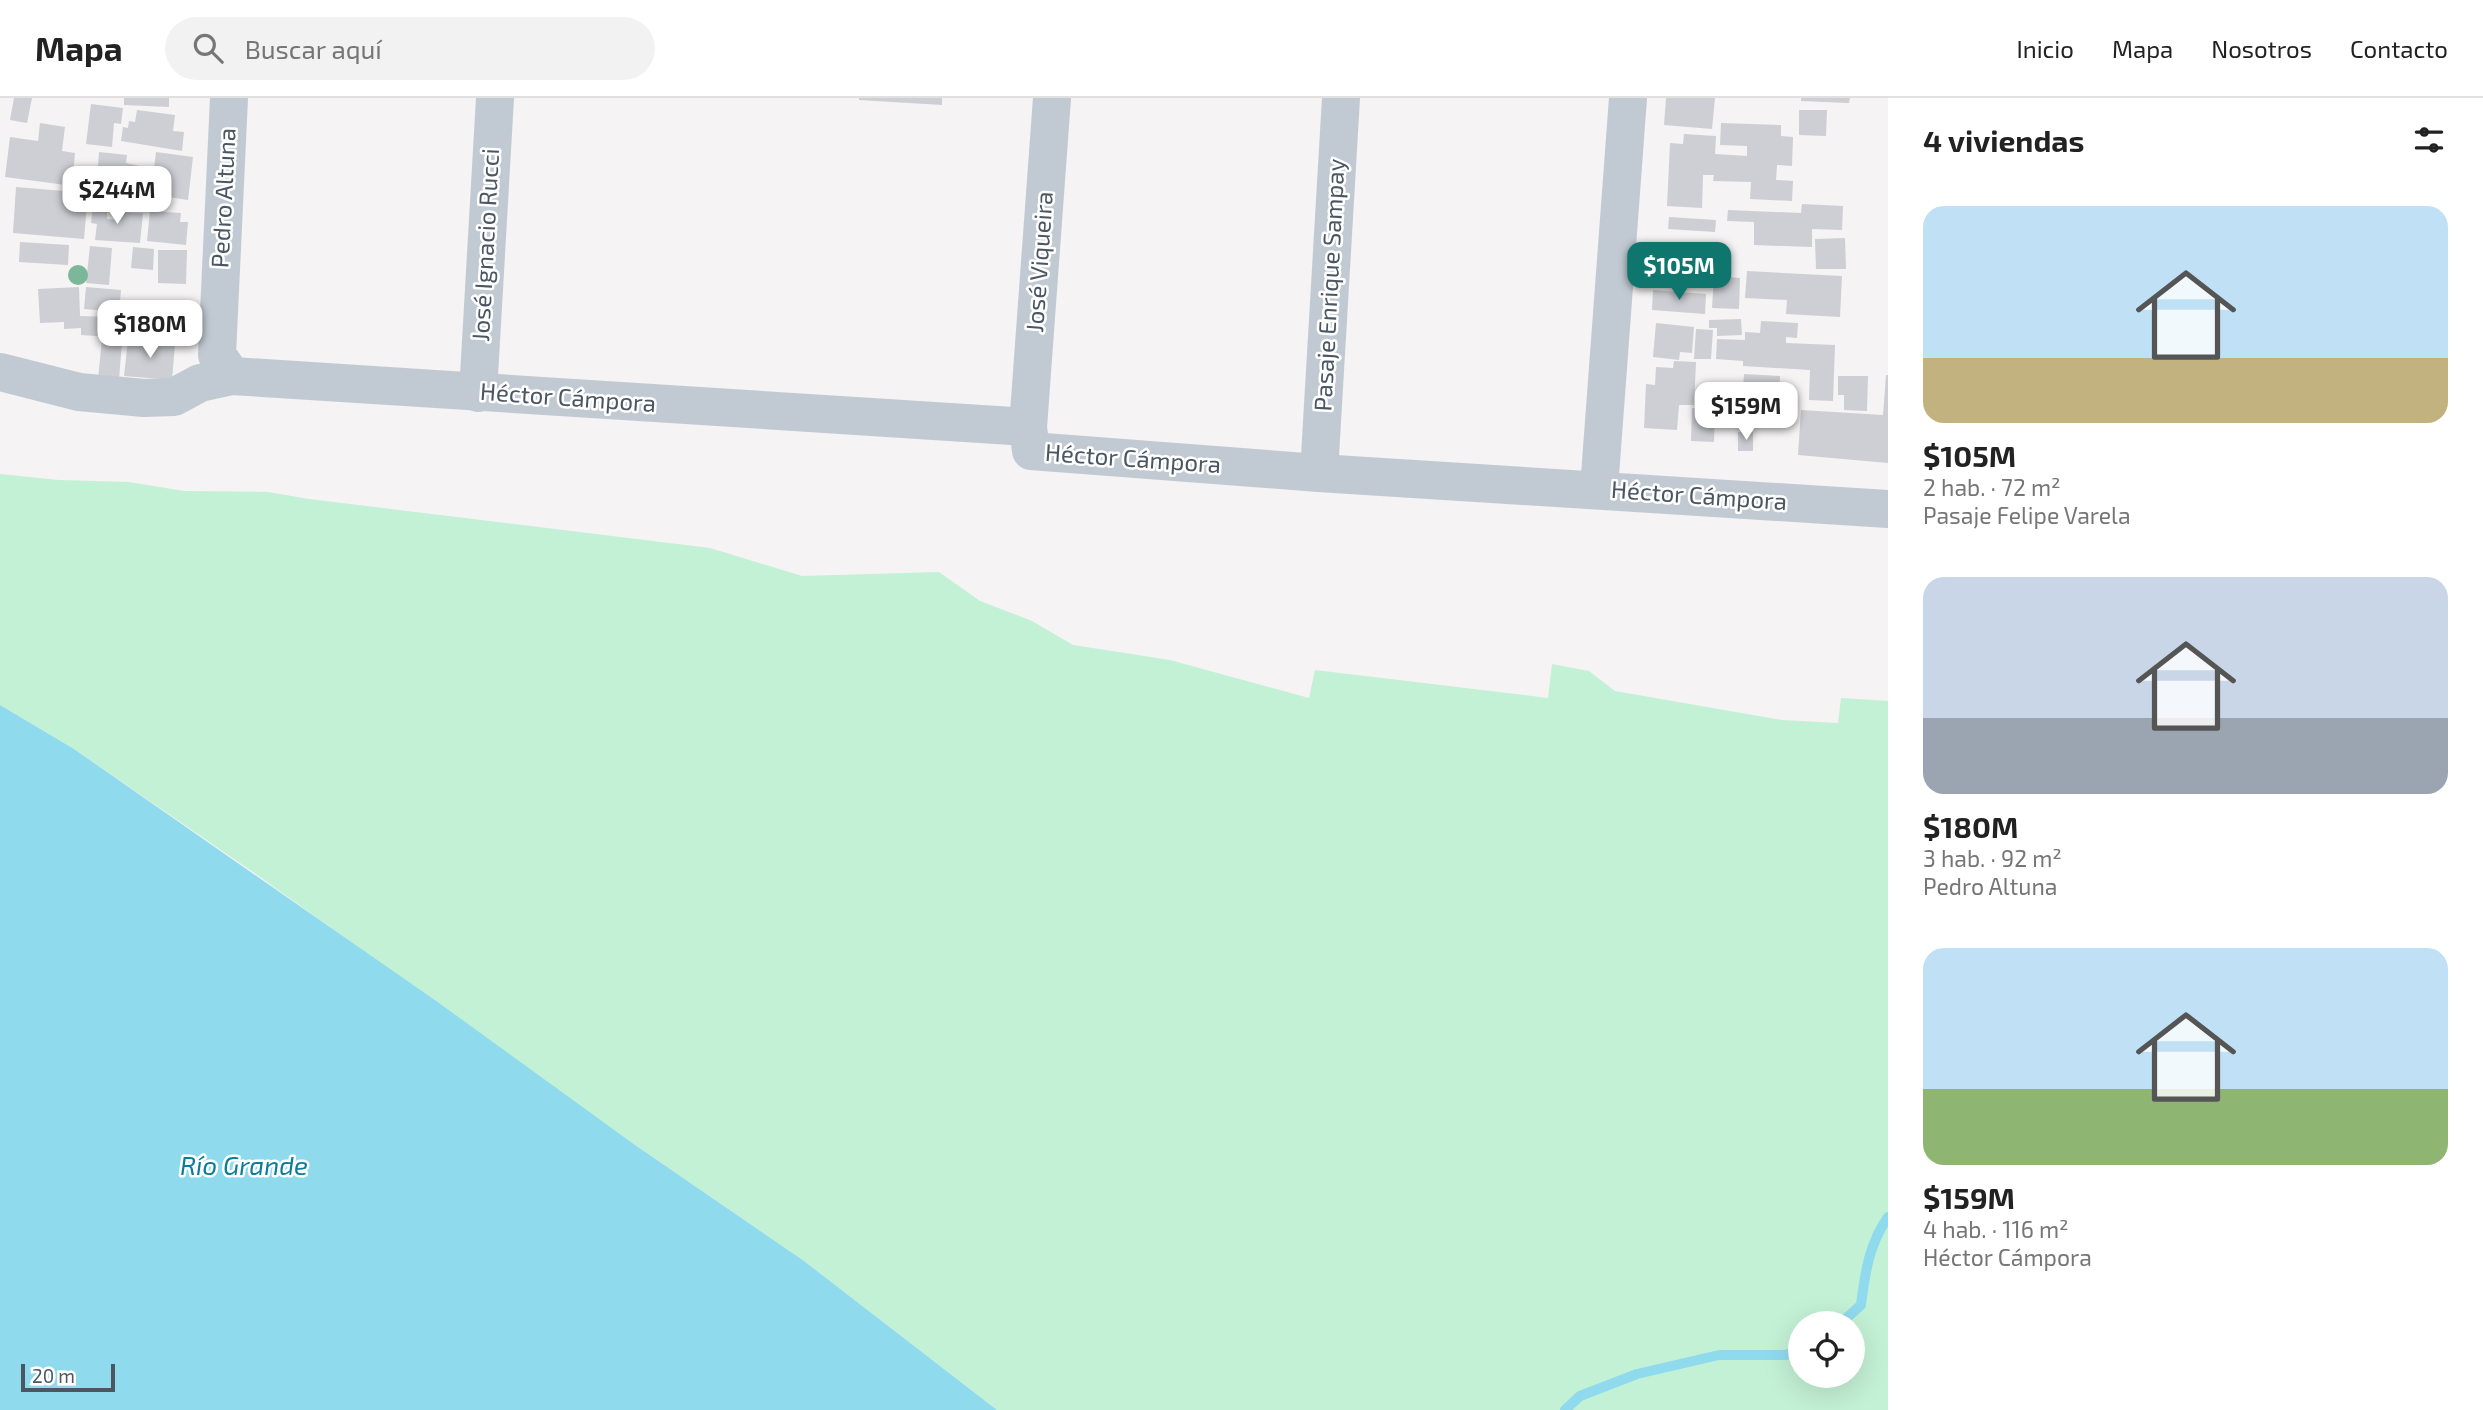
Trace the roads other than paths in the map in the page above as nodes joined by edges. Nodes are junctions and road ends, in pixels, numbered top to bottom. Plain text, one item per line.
1 (229, 98) edge
2 (495, 98) edge
3 (1052, 98) edge
4 (1340, 98) edge
5 (1628, 98) edge
6 (0, 372) edge
7 (232, 376) junction
8 (478, 393) junction
9 (1028, 427) junction
10 (1319, 473) junction
11 (1599, 489) junction
12 (1888, 509) edge

1 - 7 street, Pedro Altuna
2 - 8 street, José Ignacio Rucci
3 - 9 street, José Viqueira
4 - 10 street, Pasaje Enrique Sampay
5 - 11 street
6 - 7 street, Héctor Cámpora
7 - 8 street, Héctor Cámpora
8 - 9 street, Héctor Cámpora
9 - 10 street, Héctor Cámpora
10 - 11 street, Héctor Cámpora
11 - 12 street, Héctor Cámpora

